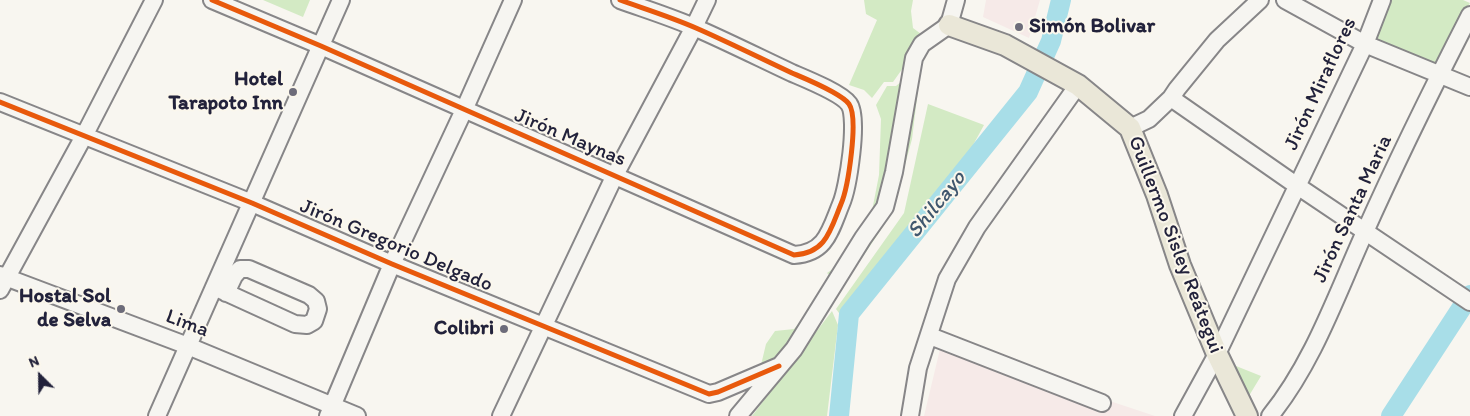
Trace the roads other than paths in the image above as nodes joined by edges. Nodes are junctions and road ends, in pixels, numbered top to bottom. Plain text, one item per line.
1 (154, 0) edge
2 (212, 0) edge
3 (341, 0) edge
4 (513, 0) edge
5 (620, 0) edge
6 (707, 0) edge
7 (956, 0) edge
8 (1260, 0) edge
9 (1285, 0) edge
10 (1382, 0) edge
11 (1470, 15) edge
12 (949, 25) junction
13 (694, 27) junction
14 (1365, 44) junction
15 (321, 46) junction
16 (1439, 75) junction
17 (1078, 85) junction
18 (1470, 87) edge
19 (1171, 98) junction
20 (0, 102) edge
21 (464, 110) junction
22 (1130, 128) junction
23 (84, 136) junction
24 (615, 175) junction
25 (1296, 186) junction
26 (252, 203) junction
27 (1365, 232) junction
28 (392, 264) junction
29 (2, 281) edge
30 (220, 290) junction
31 (1470, 302) edge
32 (542, 325) junction
33 (930, 336) junction
34 (188, 346) junction
35 (1217, 354) junction
36 (779, 366) junction
37 (1102, 403) dead end
38 (330, 411) edge
39 (157, 416) edge
40 (357, 416) edge
41 (501, 416) edge
42 (738, 416) edge
43 (910, 416) edge
44 (1183, 416) edge
45 (1247, 416) edge
46 (1270, 416) edge

1 - 23 street
2 - 15 street, Jirón Maynas
3 - 15 street
4 - 21 street
5 - 13 street
6 - 13 street
7 - 12 street
8 - 19 street
9 - 14 street
10 - 14 street, Jirón Miraflores
11 - 16 street, Jirón Santa Maria
12 - 17 main road, Guillermo Sisley Reátegui
12 - 36 street
13 - 24 street
13 - 24 street, Jirón Maynas
14 - 16 street
14 - 25 street, Jirón Miraflores
15 - 21 street, Jirón Maynas
15 - 26 street
16 - 18 street
16 - 27 street, Jirón Santa Maria
17 - 22 main road, Guillermo Sisley Reátegui
17 - 33 street
19 - 22 street
19 - 25 street
20 - 23 street, Jirón Gregorio Delgado
21 - 24 street, Jirón Maynas
21 - 28 street
22 - 35 main road, Guillermo Sisley Reátegui
23 - 26 street, Jirón Gregorio Delgado
23 - 29 street
24 - 32 street
25 - 27 street
25 - 35 street, Jirón Miraflores
26 - 28 street, Jirón Gregorio Delgado
26 - 30 street
27 - 31 street
27 - 46 street, Jirón Santa Maria
28 - 32 street, Jirón Gregorio Delgado
28 - 38 street
29 - 34 street, Lima
30 - 30 street
30 - 34 street
32 - 36 street, Jirón Gregorio Delgado
32 - 41 street
33 - 37 street
33 - 43 street
34 - 38 street, Lima
34 - 39 street
35 - 44 street, Jirón Miraflores
35 - 45 main road, Guillermo Sisley Reátegui
36 - 42 street
38 - 40 street, Lima

